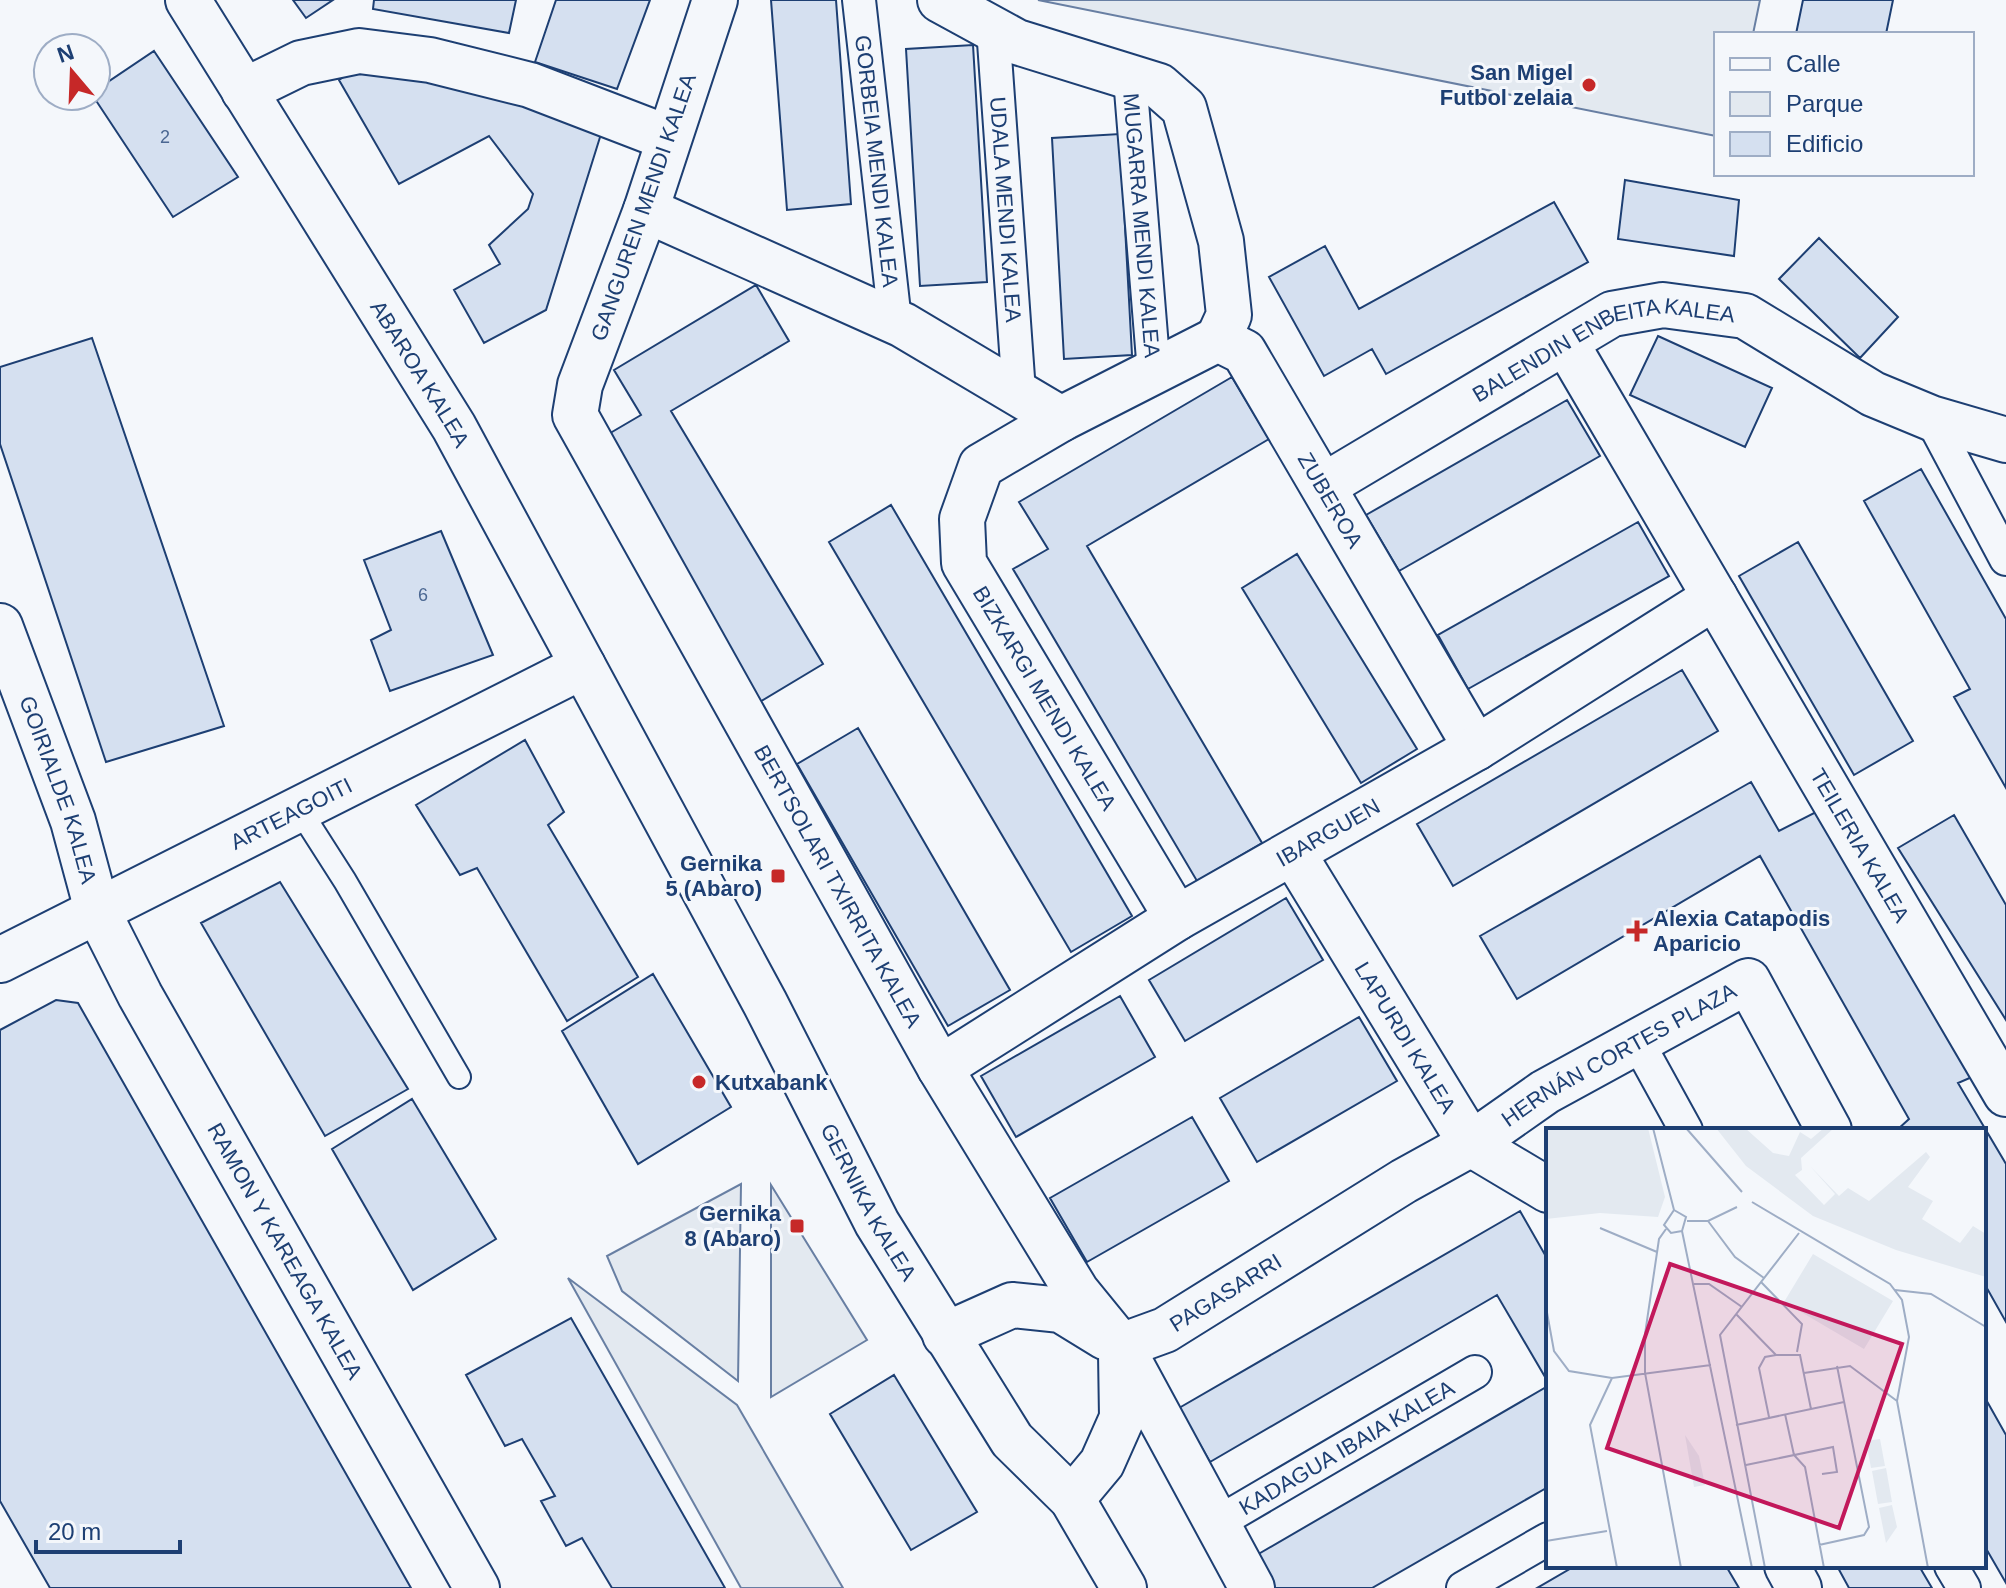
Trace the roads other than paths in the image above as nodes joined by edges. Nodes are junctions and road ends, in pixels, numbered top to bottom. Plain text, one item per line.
1 (188, 0) edge
2 (715, 0) edge
3 (859, 0) edge
4 (940, 0) edge
5 (993, 28) junction
6 (1130, 78) junction
7 (244, 91) junction
8 (668, 138) junction
9 (646, 210) junction
10 (895, 321) junction
11 (1218, 339) junction
12 (1566, 343) junction
13 (1147, 375) junction
14 (1019, 392) junction
15 (575, 415) joint
16 (1931, 418) junction
17 (1061, 419) junction
18 (2006, 440) edge
19 (1325, 485) junction
20 (2006, 559) edge
21 (1715, 597) junction
22 (0, 626) edge
23 (583, 666) junction
24 (1476, 748) junction
25 (299, 809) junction
26 (1293, 853) junction
27 (97, 910) junction
28 (1177, 918) junction
29 (0, 960) edge
30 (1637, 1041) junction
31 (940, 1068) junction
32 (459, 1077) dead end
33 (2006, 1094) edge
34 (1685, 1128) edge
35 (1828, 1128) edge
36 (1471, 1144) junction
37 (1546, 1189) edge
38 (945, 1335) junction
39 (1121, 1346) junction
40 (1475, 1372) dead end
41 (1072, 1499) junction
42 (1217, 1523) junction
43 (1546, 1540) edge
44 (1788, 1568) edge
45 (1952, 1568) edge
46 (477, 1588) edge
47 (1124, 1588) edge
48 (1252, 1588) edge
49 (1463, 1588) edge
50 (1799, 1588) edge
51 (1964, 1588) edge

1 - 7 street, ABAROA KALEA
2 - 8 street, GANGUREN MENDI KALEA
3 - 10 street, GORBEIA MENDI KALEA
4 - 5 street
5 - 6 street
5 - 14 street, UDALA MENDI KALEA
6 - 11 street
6 - 13 street, MUGARRA MENDI KALEA
7 - 8 street
7 - 23 street, ABAROA KALEA
8 - 9 street, GANGUREN MENDI KALEA
9 - 10 street
9 - 15 street, GANGUREN MENDI KALEA
10 - 14 street
11 - 13 street
11 - 19 street, ZUBEROA
12 - 16 street, BALENDIN ENBEITA KALEA
12 - 19 street, BALENDIN ENBEITA KALEA
12 - 21 street, TEILERIA KALEA
13 - 17 street
14 - 17 street
15 - 31 street, BERTSOLARI TXIRRITA KALEA
16 - 18 street, BALENDIN ENBEITA KALEA
16 - 20 street
17 - 28 street, BIZKARGI MENDI KALEA
19 - 24 street, ZUBEROA
21 - 24 street, IBARGUEN
21 - 33 street, TEILERIA KALEA
22 - 27 street, GOIRIALDE KALEA
23 - 25 street, ARTEAGOITI
23 - 38 street, GERNIKA KALEA
24 - 26 street, IBARGUEN
25 - 27 street, ARTEAGOITI
25 - 32 lane
26 - 28 street, IBARGUEN
26 - 36 street, LAPURDI KALEA
27 - 29 street, ARTEAGOITI
27 - 46 street, RAMON Y KAREAGA KALEA
28 - 31 street, IBARGUEN
30 - 34 street
30 - 35 street, HERNÁN CORTES PLAZA
30 - 36 street, HERNÁN CORTES PLAZA
31 - 39 street, BERTSOLARI TXIRRITA KALEA
36 - 37 street, LAPURDI KALEA
36 - 39 street, PAGASARRI
38 - 39 street
38 - 41 street, GERNIKA KALEA
39 - 41 street
39 - 42 street, BERTSOLARI TXIRRITA KALEA
40 - 42 street, KADAGUA IBAIA KALEA
41 - 47 street, GERNIKA KALEA
42 - 48 street, BERTSOLARI TXIRRITA KALEA
43 - 49 street
44 - 50 street
45 - 51 street

